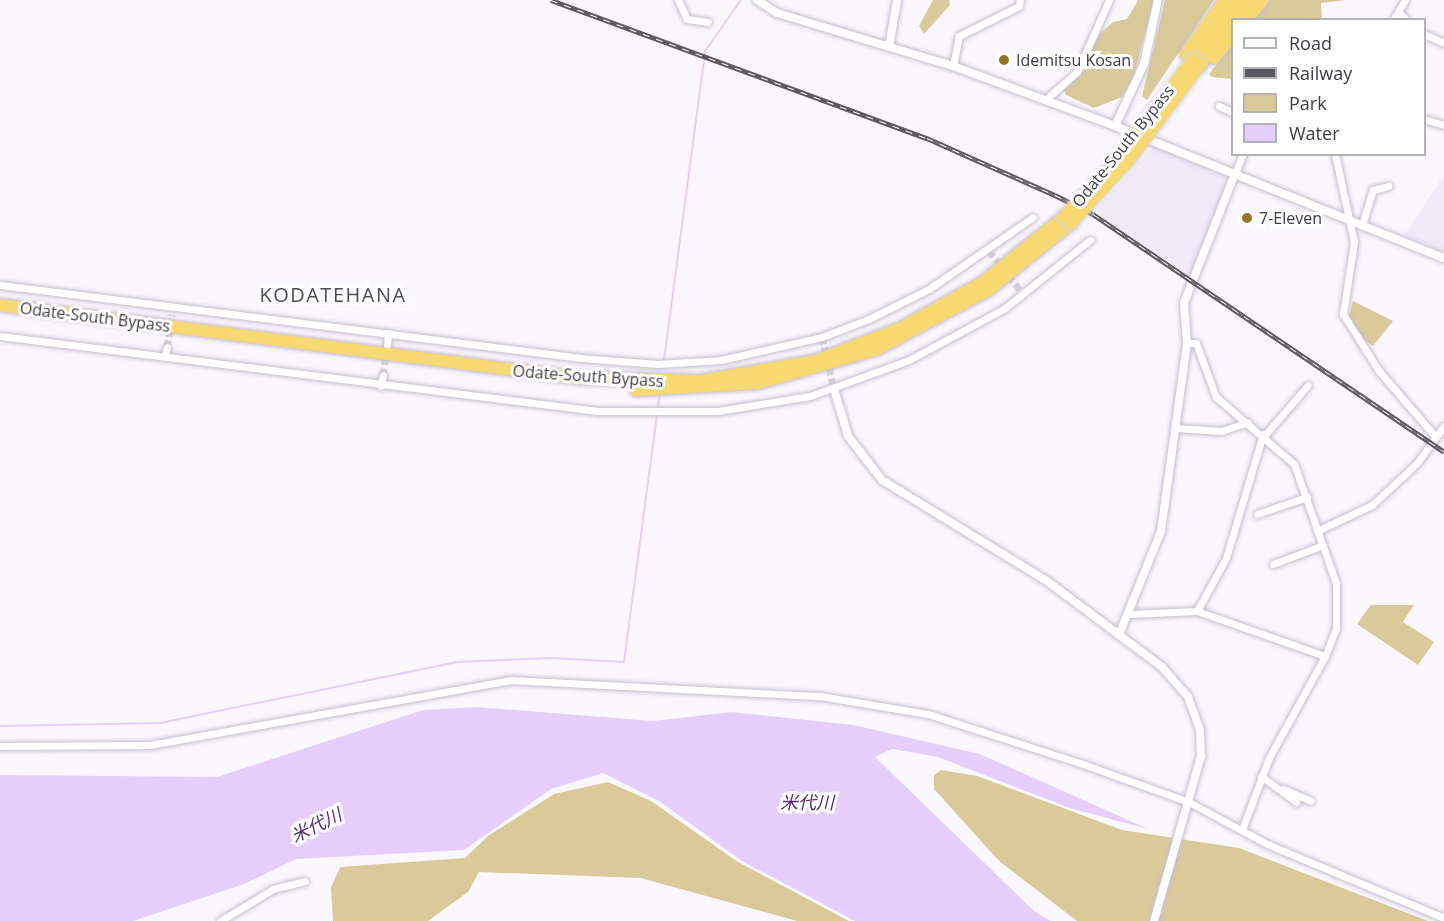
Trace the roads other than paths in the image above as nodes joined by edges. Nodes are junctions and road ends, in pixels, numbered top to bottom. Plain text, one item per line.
1 (678, 0) edge
2 (758, 0) edge
3 (897, 0) edge
4 (1020, 0) edge
5 (1109, 0) edge
6 (1158, 0) edge
7 (1225, 0) edge
8 (1237, 0) edge
9 (1248, 0) edge
10 (1263, 0) edge
11 (1405, 0) edge
12 (1399, 12) junction
13 (1232, 18) edge
14 (1248, 18) edge
15 (1395, 18) edge
16 (1404, 18) edge
17 (1230, 20) edge
18 (708, 22) dead end
19 (1426, 34) edge
20 (1231, 37) edge
21 (1444, 43) edge
22 (889, 47) junction
23 (1196, 62) junction
24 (953, 66) junction
25 (1045, 100) junction
26 (1219, 106) dead end
27 (1231, 111) edge
28 (1426, 119) edge
29 (1444, 124) edge
30 (1115, 126) junction
31 (1242, 156) edge
32 (1335, 156) edge
33 (1234, 177) junction
34 (1388, 186) dead end
35 (1033, 217) dead end
36 (1068, 220) junction
37 (1349, 220) junction
38 (1362, 225) junction
39 (1090, 240) dead end
40 (1444, 258) edge
41 (0, 285) edge
42 (0, 305) edge
43 (174, 306) junction
44 (172, 314) tunnel mouth
45 (388, 333) junction
46 (0, 336) edge
47 (1187, 343) junction
48 (387, 345) tunnel mouth
49 (167, 347) tunnel mouth
50 (165, 357) junction
51 (382, 375) tunnel mouth
52 (1308, 385) dead end
53 (381, 386) junction
54 (834, 389) junction
55 (1248, 422) junction
56 (1444, 426) edge
57 (1176, 428) junction
58 (1264, 435) junction
59 (1435, 436) junction
60 (1307, 497) junction
61 (1257, 514) dead end
62 (1317, 531) junction
63 (1323, 545) junction
64 (1273, 564) dead end
65 (1197, 612) junction
66 (1129, 614) junction
67 (1119, 635) junction
68 (1325, 657) junction
69 (0, 746) edge
70 (1262, 776) junction
71 (1283, 789) junction
72 (1311, 801) dead end
73 (1296, 802) dead end
74 (1187, 807) junction
75 (1242, 830) junction
76 (306, 881) dead end
77 (1444, 918) edge
78 (220, 921) edge
79 (1154, 921) edge

1 - 18 street
2 - 22 street
3 - 22 street
4 - 24 street
5 - 25 street
6 - 30 street
7 - 23 highway
8 - 17 highway, Odate-South Bypass
9 - 13 highway, Odate-South Bypass
10 - 14 highway
11 - 12 street
12 - 15 street
12 - 16 street
17 - 23 highway, Odate-South Bypass
19 - 21 street
20 - 23 highway
22 - 24 street
23 - 36 highway, Odate-South Bypass, bridge
23 - 36 highway, Odate-South Bypass, bridge
24 - 25 street
25 - 30 street
26 - 27 street
28 - 29 street
30 - 33 street
31 - 33 street
32 - 37 street
33 - 37 street
33 - 47 street
34 - 38 street
35 - 45 street
36 - 42 highway, Odate-South Bypass
37 - 38 street
37 - 59 street
38 - 40 street
39 - 54 street
41 - 43 street
43 - 44 street
43 - 45 street
45 - 48 street
46 - 50 street
47 - 55 street
47 - 57 street
49 - 50 street
50 - 53 street
51 - 53 street
52 - 58 street
53 - 54 street
54 - 67 street
55 - 57 street
55 - 58 street
56 - 59 street
57 - 66 street
58 - 60 street
58 - 65 street
59 - 62 street
60 - 61 street
60 - 62 street
62 - 63 street
63 - 64 street
63 - 68 street
65 - 66 street
65 - 68 street
66 - 67 street
67 - 74 street
68 - 70 street
69 - 74 street
70 - 71 street
70 - 75 street
71 - 72 street
71 - 73 street
74 - 75 street
74 - 79 street
75 - 77 street
76 - 78 street

